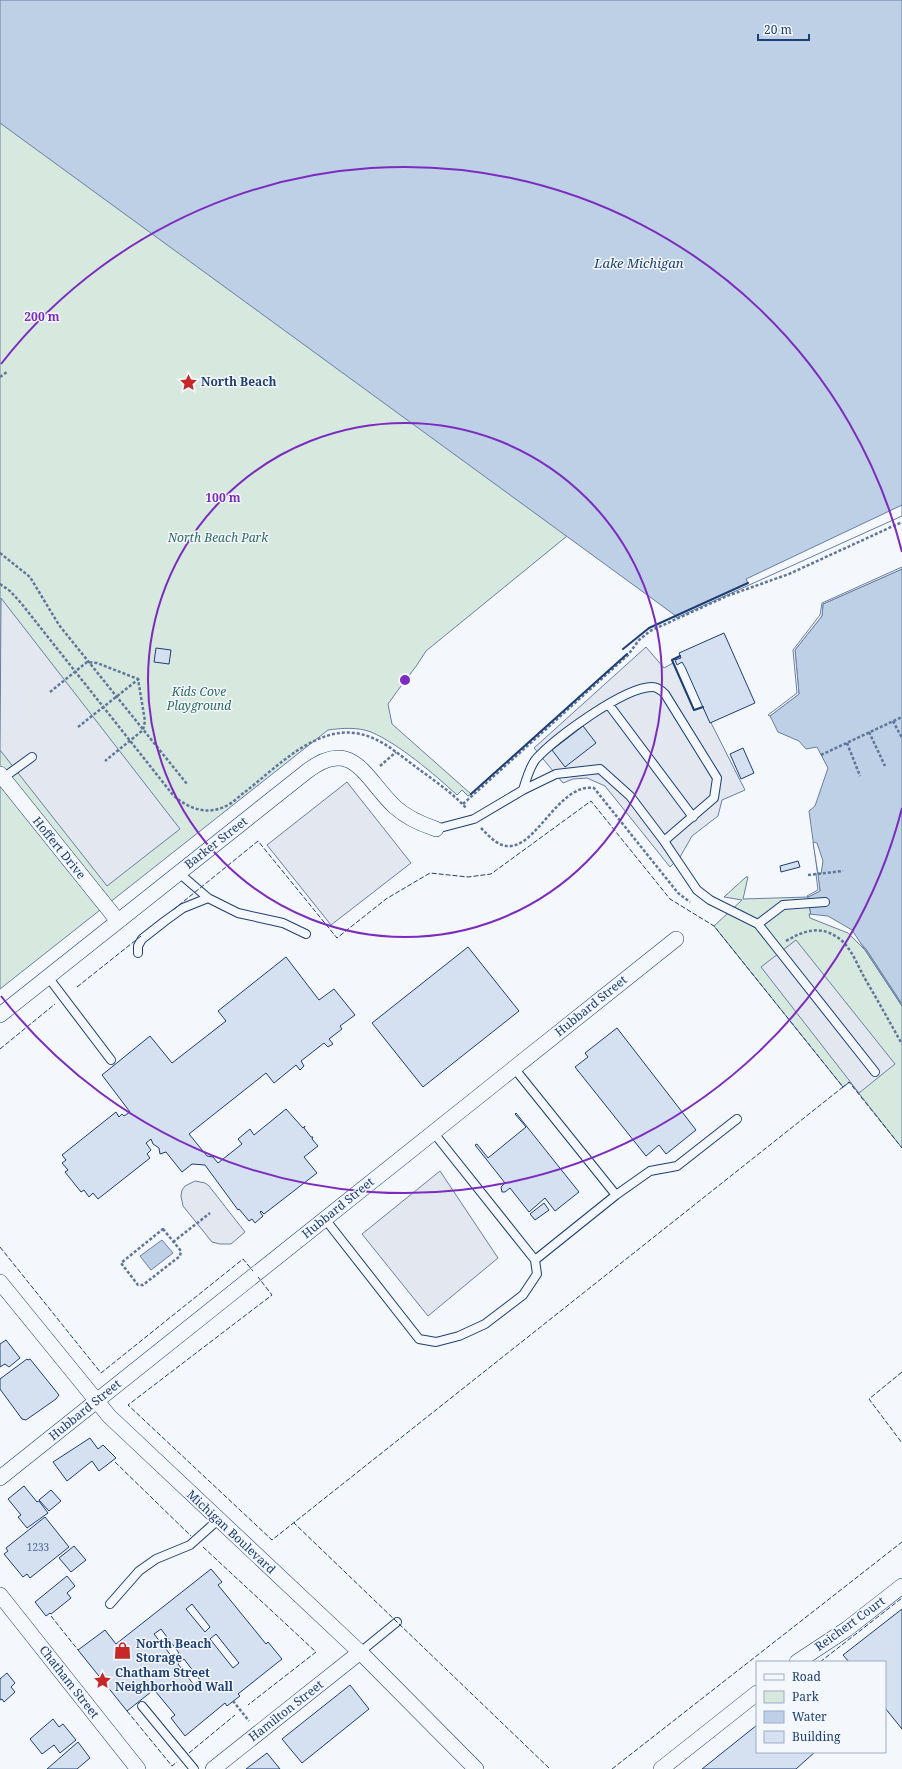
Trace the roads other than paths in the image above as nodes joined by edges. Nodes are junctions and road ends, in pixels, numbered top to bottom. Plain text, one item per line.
1 (609, 705) junction
2 (32, 757) dead end
3 (1, 776) edge
4 (522, 790) junction
5 (693, 817) junction
6 (436, 829) joint
7 (664, 841) junction
8 (179, 873) junction
9 (208, 898) junction
10 (825, 902) dead end
11 (118, 921) junction
12 (758, 924) junction
13 (306, 934) dead end
14 (676, 939) dead end
15 (138, 953) dead end
16 (48, 977) junction
17 (0, 1015) edge
18 (111, 1060) dead end
19 (514, 1068) junction
20 (874, 1072) dead end
21 (737, 1120) dead end
22 (433, 1132) junction
23 (616, 1195) junction
24 (325, 1219) junction
25 (534, 1260) junction
26 (0, 1282) edge
27 (96, 1401) junction
28 (0, 1478) edge
29 (218, 1520) junction
30 (902, 1586) edge
31 (0, 1595) edge
32 (110, 1604) dead end
33 (397, 1622) dead end
34 (359, 1653) junction
35 (799, 1661) edge
36 (756, 1694) edge
37 (142, 1706) dead end
38 (138, 1769) edge
39 (194, 1769) edge
40 (213, 1769) edge
41 (476, 1769) edge
42 (661, 1769) edge

1 - 4 lane
1 - 5 lane
1 - 5 lane
2 - 3 lane
3 - 11 street, Hoffert Drive
4 - 6 lane
4 - 7 lane
5 - 7 lane
6 - 8 street, Barker Street
7 - 12 lane
8 - 9 lane
8 - 11 street, Barker Street
9 - 13 lane
9 - 15 lane
10 - 12 lane
11 - 16 street, Barker Street
12 - 20 lane
14 - 19 street, Hubbard Street
16 - 17 street, Barker Street
16 - 18 lane
19 - 22 street, Hubbard Street
19 - 23 lane
21 - 23 lane
22 - 24 street, Hubbard Street
22 - 25 lane
23 - 25 lane
24 - 25 lane
24 - 27 street, Hubbard Street
26 - 27 street, Michigan Boulevard
27 - 28 street, Hubbard Street
27 - 29 street, Michigan Boulevard
29 - 32 lane
29 - 34 street, Michigan Boulevard
30 - 35 street, Reichert Court
31 - 38 street, Chatham Street
33 - 34 lane
34 - 40 street, Hamilton Street
34 - 41 street, Michigan Boulevard
36 - 42 street
37 - 39 lane

